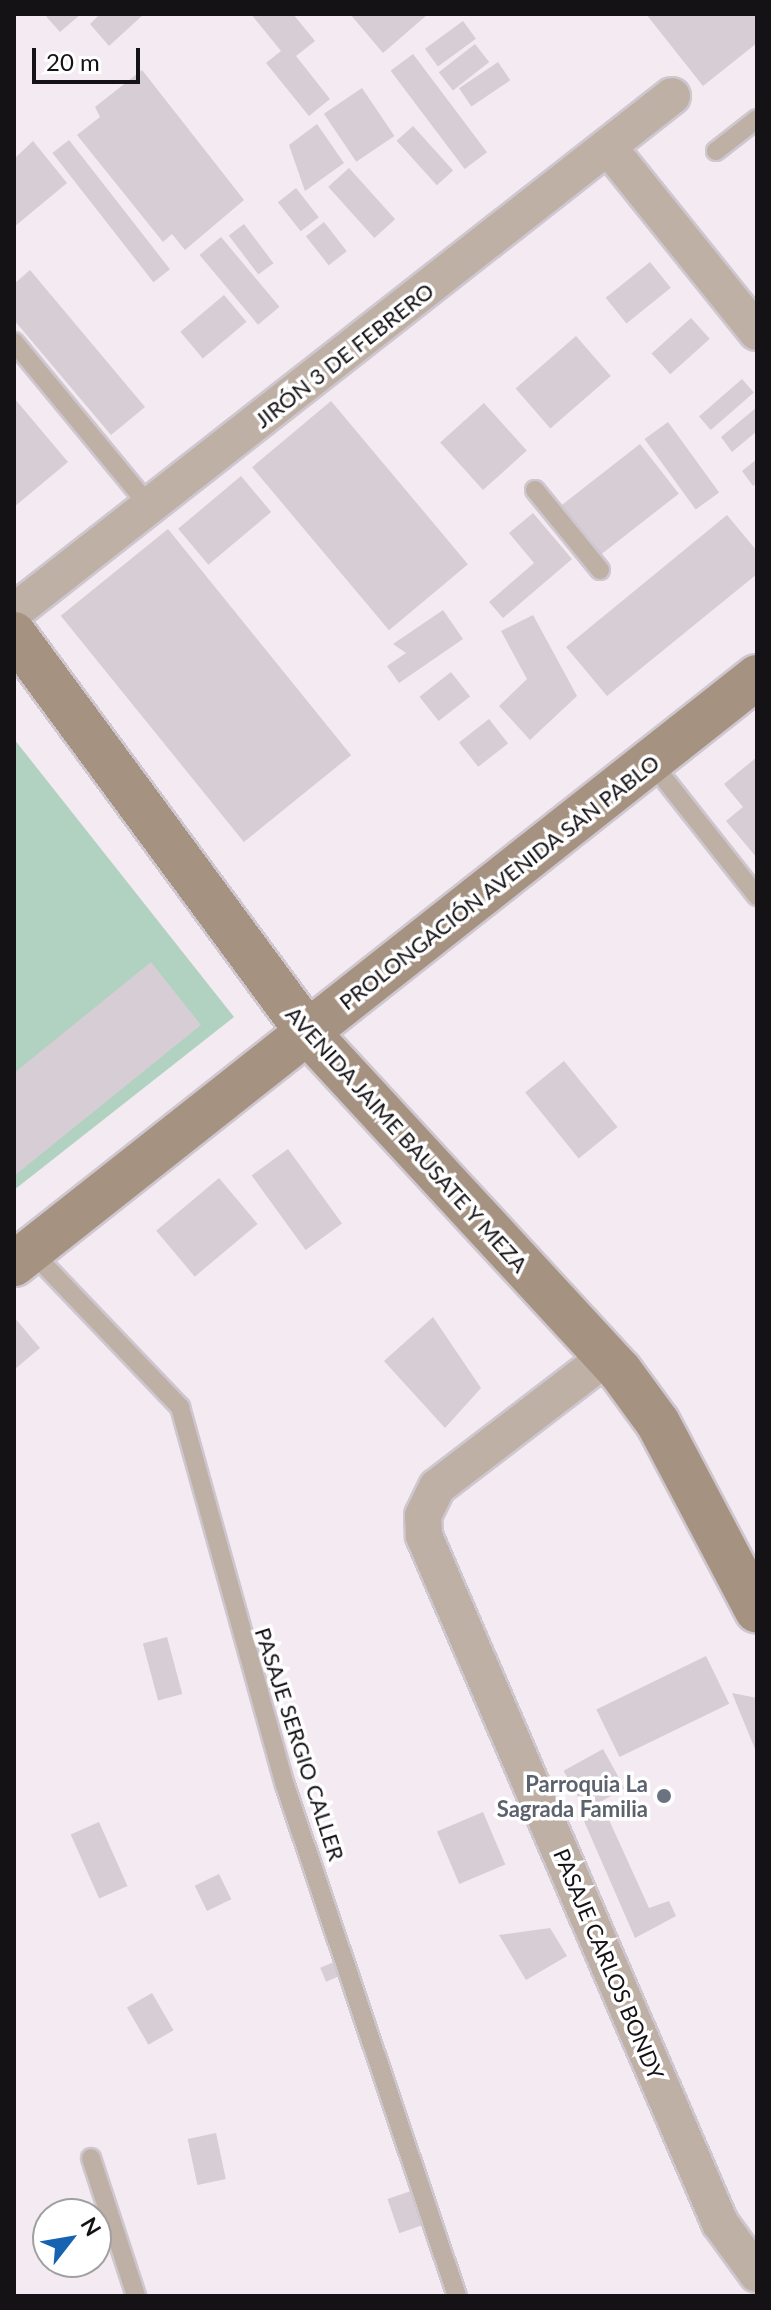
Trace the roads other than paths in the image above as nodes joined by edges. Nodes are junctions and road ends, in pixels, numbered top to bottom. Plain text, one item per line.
1 (672, 96) dead end
2 (757, 119) edge
3 (609, 148) junction
4 (716, 151) dead end
5 (757, 332) edge
6 (14, 342) edge
7 (535, 490) dead end
8 (150, 507) junction
9 (600, 570) dead end
10 (14, 612) edge
11 (14, 634) edge
12 (757, 677) edge
13 (651, 762) junction
14 (757, 896) edge
15 (308, 1033) junction
16 (23, 1258) edge
17 (604, 1359) junction
18 (757, 1611) edge
19 (91, 2158) dead end
20 (757, 2274) edge
21 (136, 2296) edge
22 (457, 2296) edge

1 - 3 street, JIRÓN 3 DE FEBRERO
2 - 4 lane
3 - 5 street
3 - 8 street, JIRÓN 3 DE FEBRERO
6 - 8 lane
7 - 9 lane
8 - 10 street, JIRÓN 3 DE FEBRERO
11 - 15 street, AVENIDA JAIME BAUSATE Y MEZA
12 - 13 street, PROLONGACIÓN AVENIDA SAN PABLO
13 - 14 lane
13 - 15 street, PROLONGACIÓN AVENIDA SAN PABLO
15 - 16 street, PROLONGACIÓN AVENIDA SAN PABLO
15 - 17 street, AVENIDA JAIME BAUSATE Y MEZA
16 - 22 lane, PASAJE SERGIO CALLER
17 - 18 street, AVENIDA JAIME BAUSATE Y MEZA
17 - 20 street, PASAJE CARLOS BONDY
19 - 21 lane

